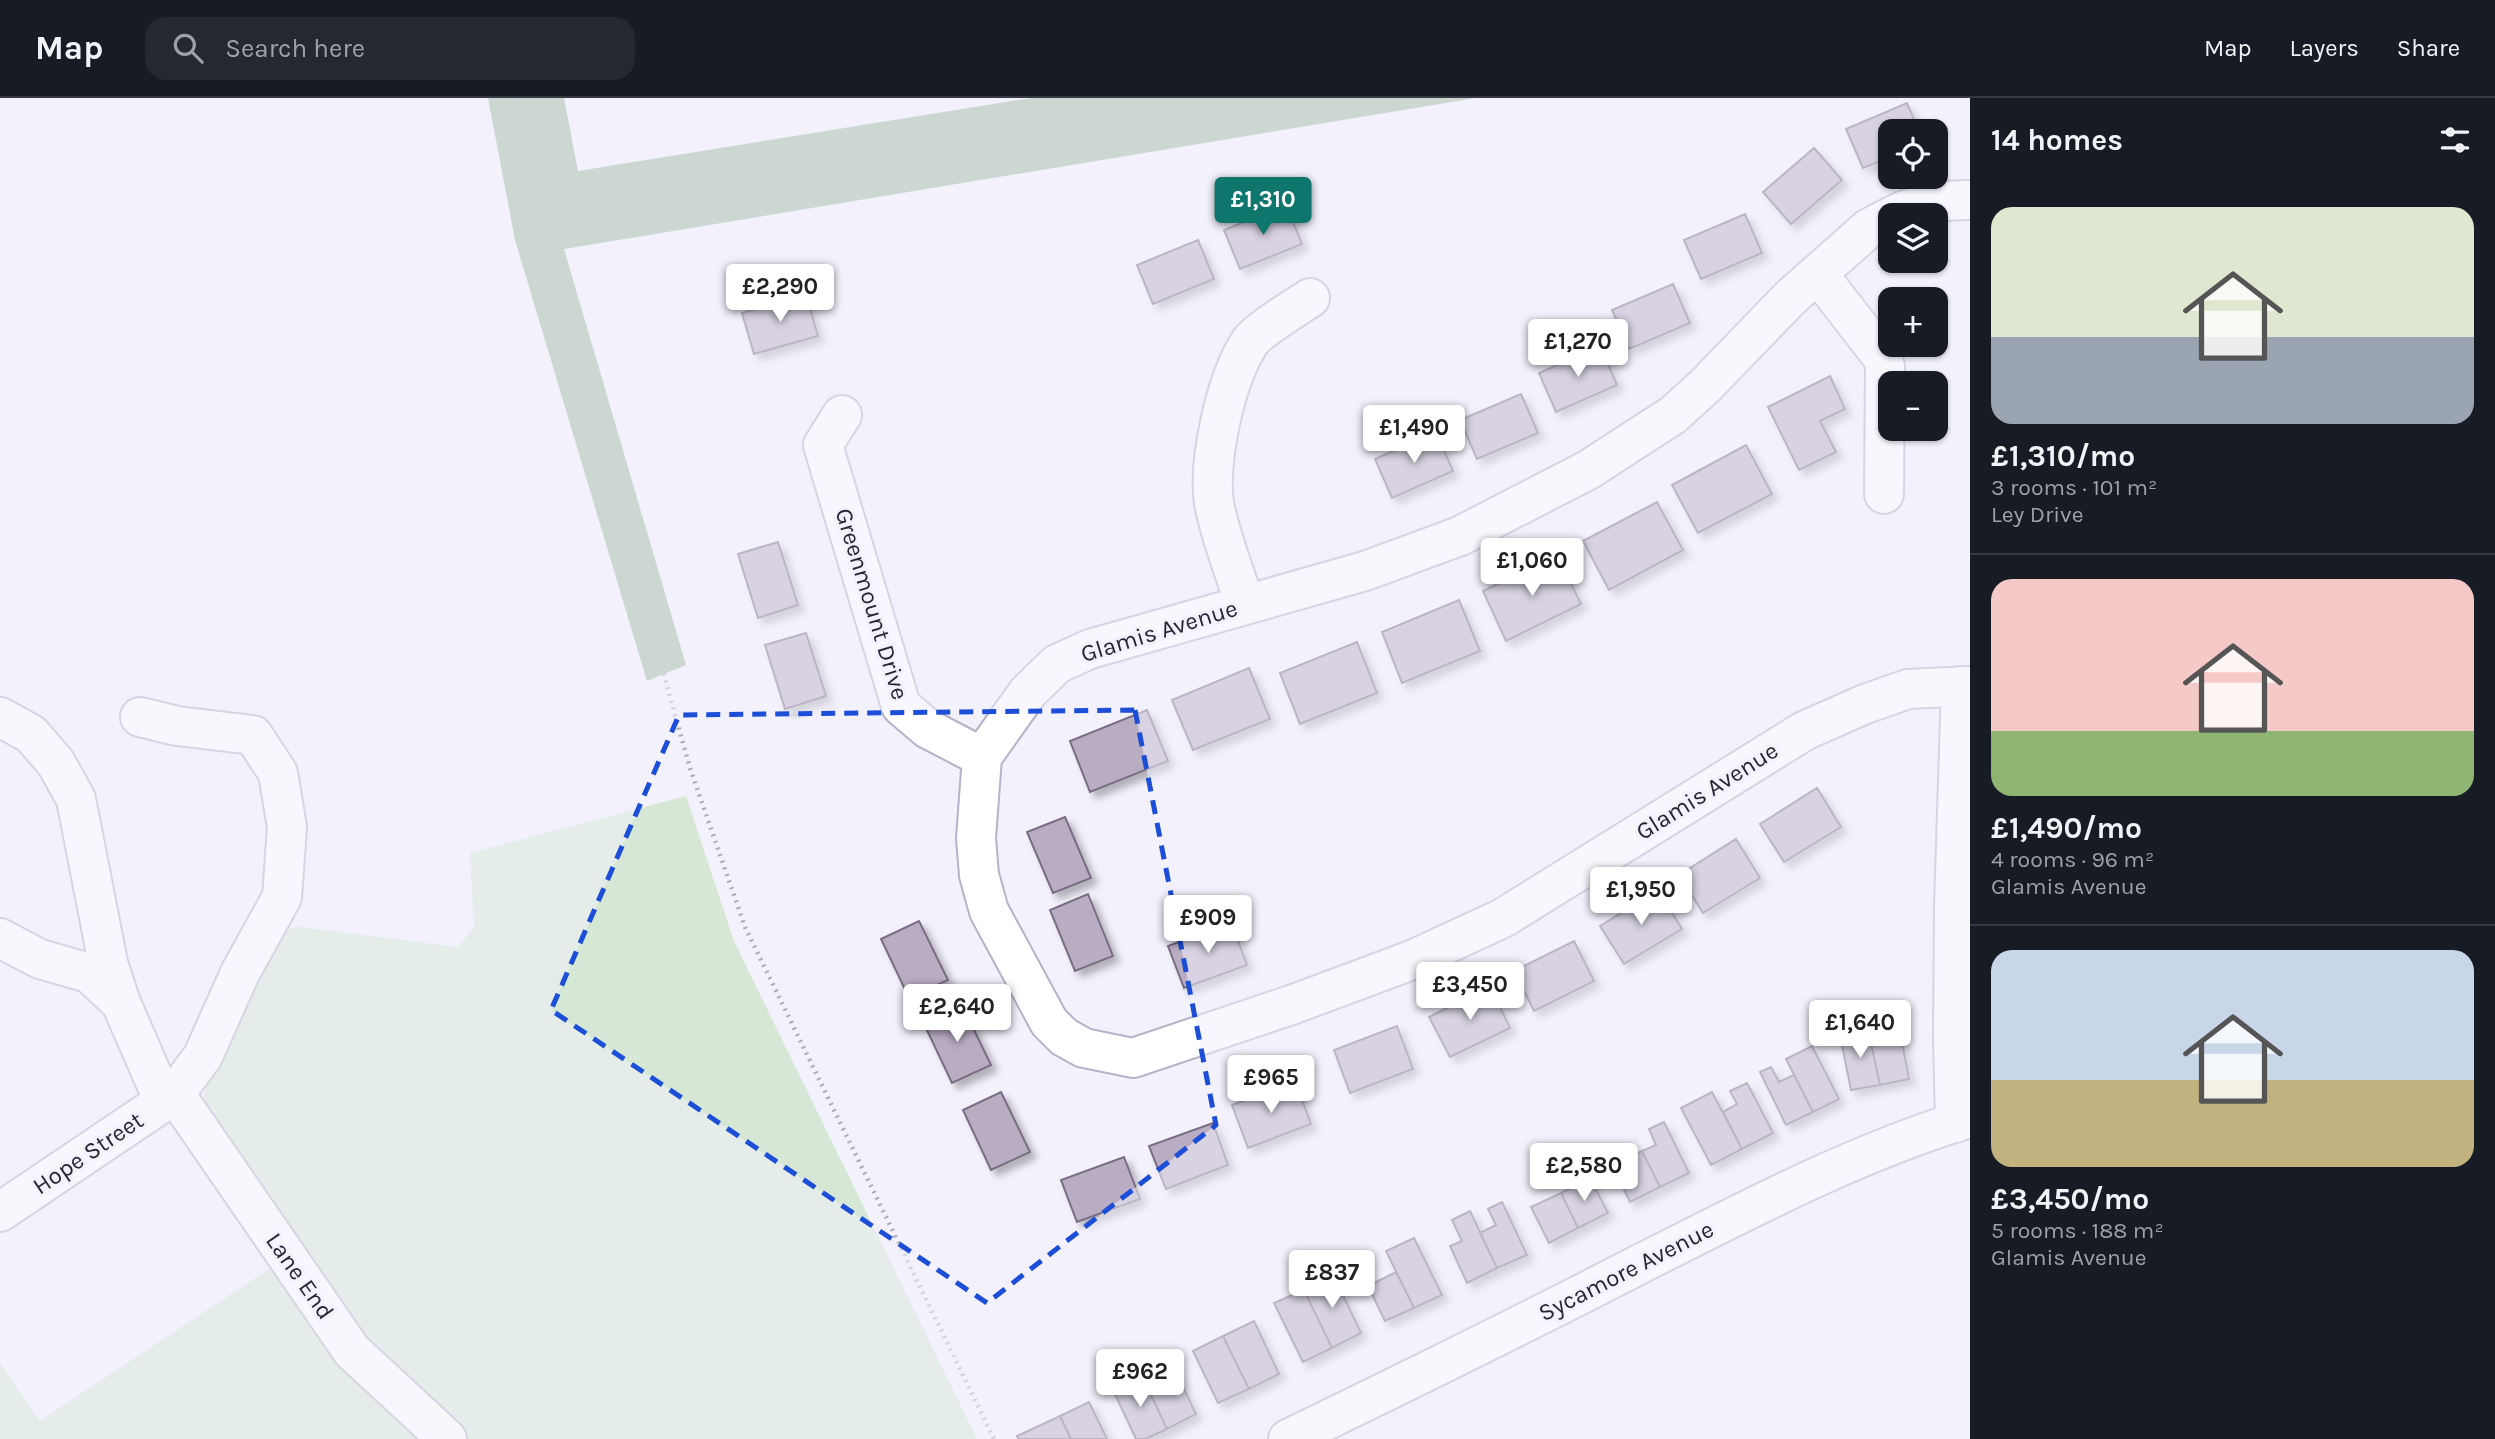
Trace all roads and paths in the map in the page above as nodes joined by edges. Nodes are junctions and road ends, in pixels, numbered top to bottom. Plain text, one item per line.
1 (515, 98) edge
2 (1970, 200) edge
3 (1931, 203) edge
4 (1878, 223) edge
5 (1818, 274) junction
6 (1311, 298) dead end
7 (842, 415) dead end
8 (1884, 495) dead end
9 (1245, 605) junction
10 (1966, 686) edge
11 (0, 717) edge
12 (140, 717) dead end
13 (982, 757) junction
14 (0, 938) edge
15 (121, 1003) junction
16 (170, 1098) junction
17 (1963, 1121) edge
18 (0, 1212) edge
19 (447, 1439) edge
20 (995, 1439) edge
21 (1288, 1439) edge

1 - 20 path
2 - 3 street, Glamis Avenue
4 - 5 street, Glamis Avenue
5 - 8 street
5 - 9 street, Glamis Avenue
6 - 9 street
7 - 13 street, Greenmount Drive
9 - 13 street, Glamis Avenue
10 - 13 street, Glamis Avenue
10 - 17 street
11 - 15 street, Lane End
12 - 16 street, Hope Street
14 - 15 street
15 - 16 street, Lane End
16 - 18 street, Hope Street
16 - 19 street, Lane End
17 - 21 street, Sycamore Avenue

